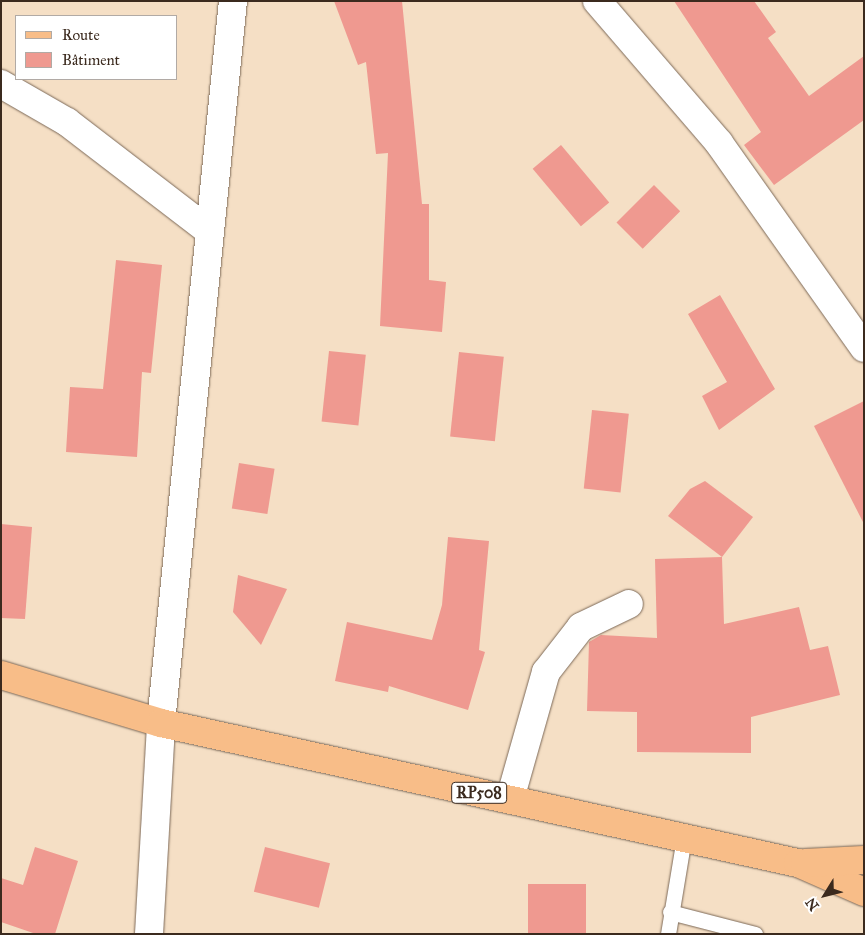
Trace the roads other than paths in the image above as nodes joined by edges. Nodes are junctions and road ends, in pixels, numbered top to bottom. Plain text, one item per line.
1 (234, 1) edge
2 (597, 1) edge
3 (1, 84) edge
4 (209, 231) junction
5 (864, 348) edge
6 (629, 604) dead end
7 (1, 675) edge
8 (161, 723) junction
9 (510, 800) junction
10 (684, 837) junction
11 (864, 860) edge
12 (798, 863) junction
13 (864, 892) edge
14 (670, 912) junction
15 (148, 934) edge
16 (668, 934) edge
17 (755, 934) edge

1 - 4 street
2 - 5 street
3 - 4 street
4 - 8 street
6 - 9 street
7 - 8 main road
8 - 9 main road, RP508
8 - 15 street
9 - 10 main road, RP508
10 - 12 main road, RP508
10 - 14 lane
11 - 12 main road, RP508
12 - 13 main road, RP508
14 - 16 lane
14 - 17 lane

